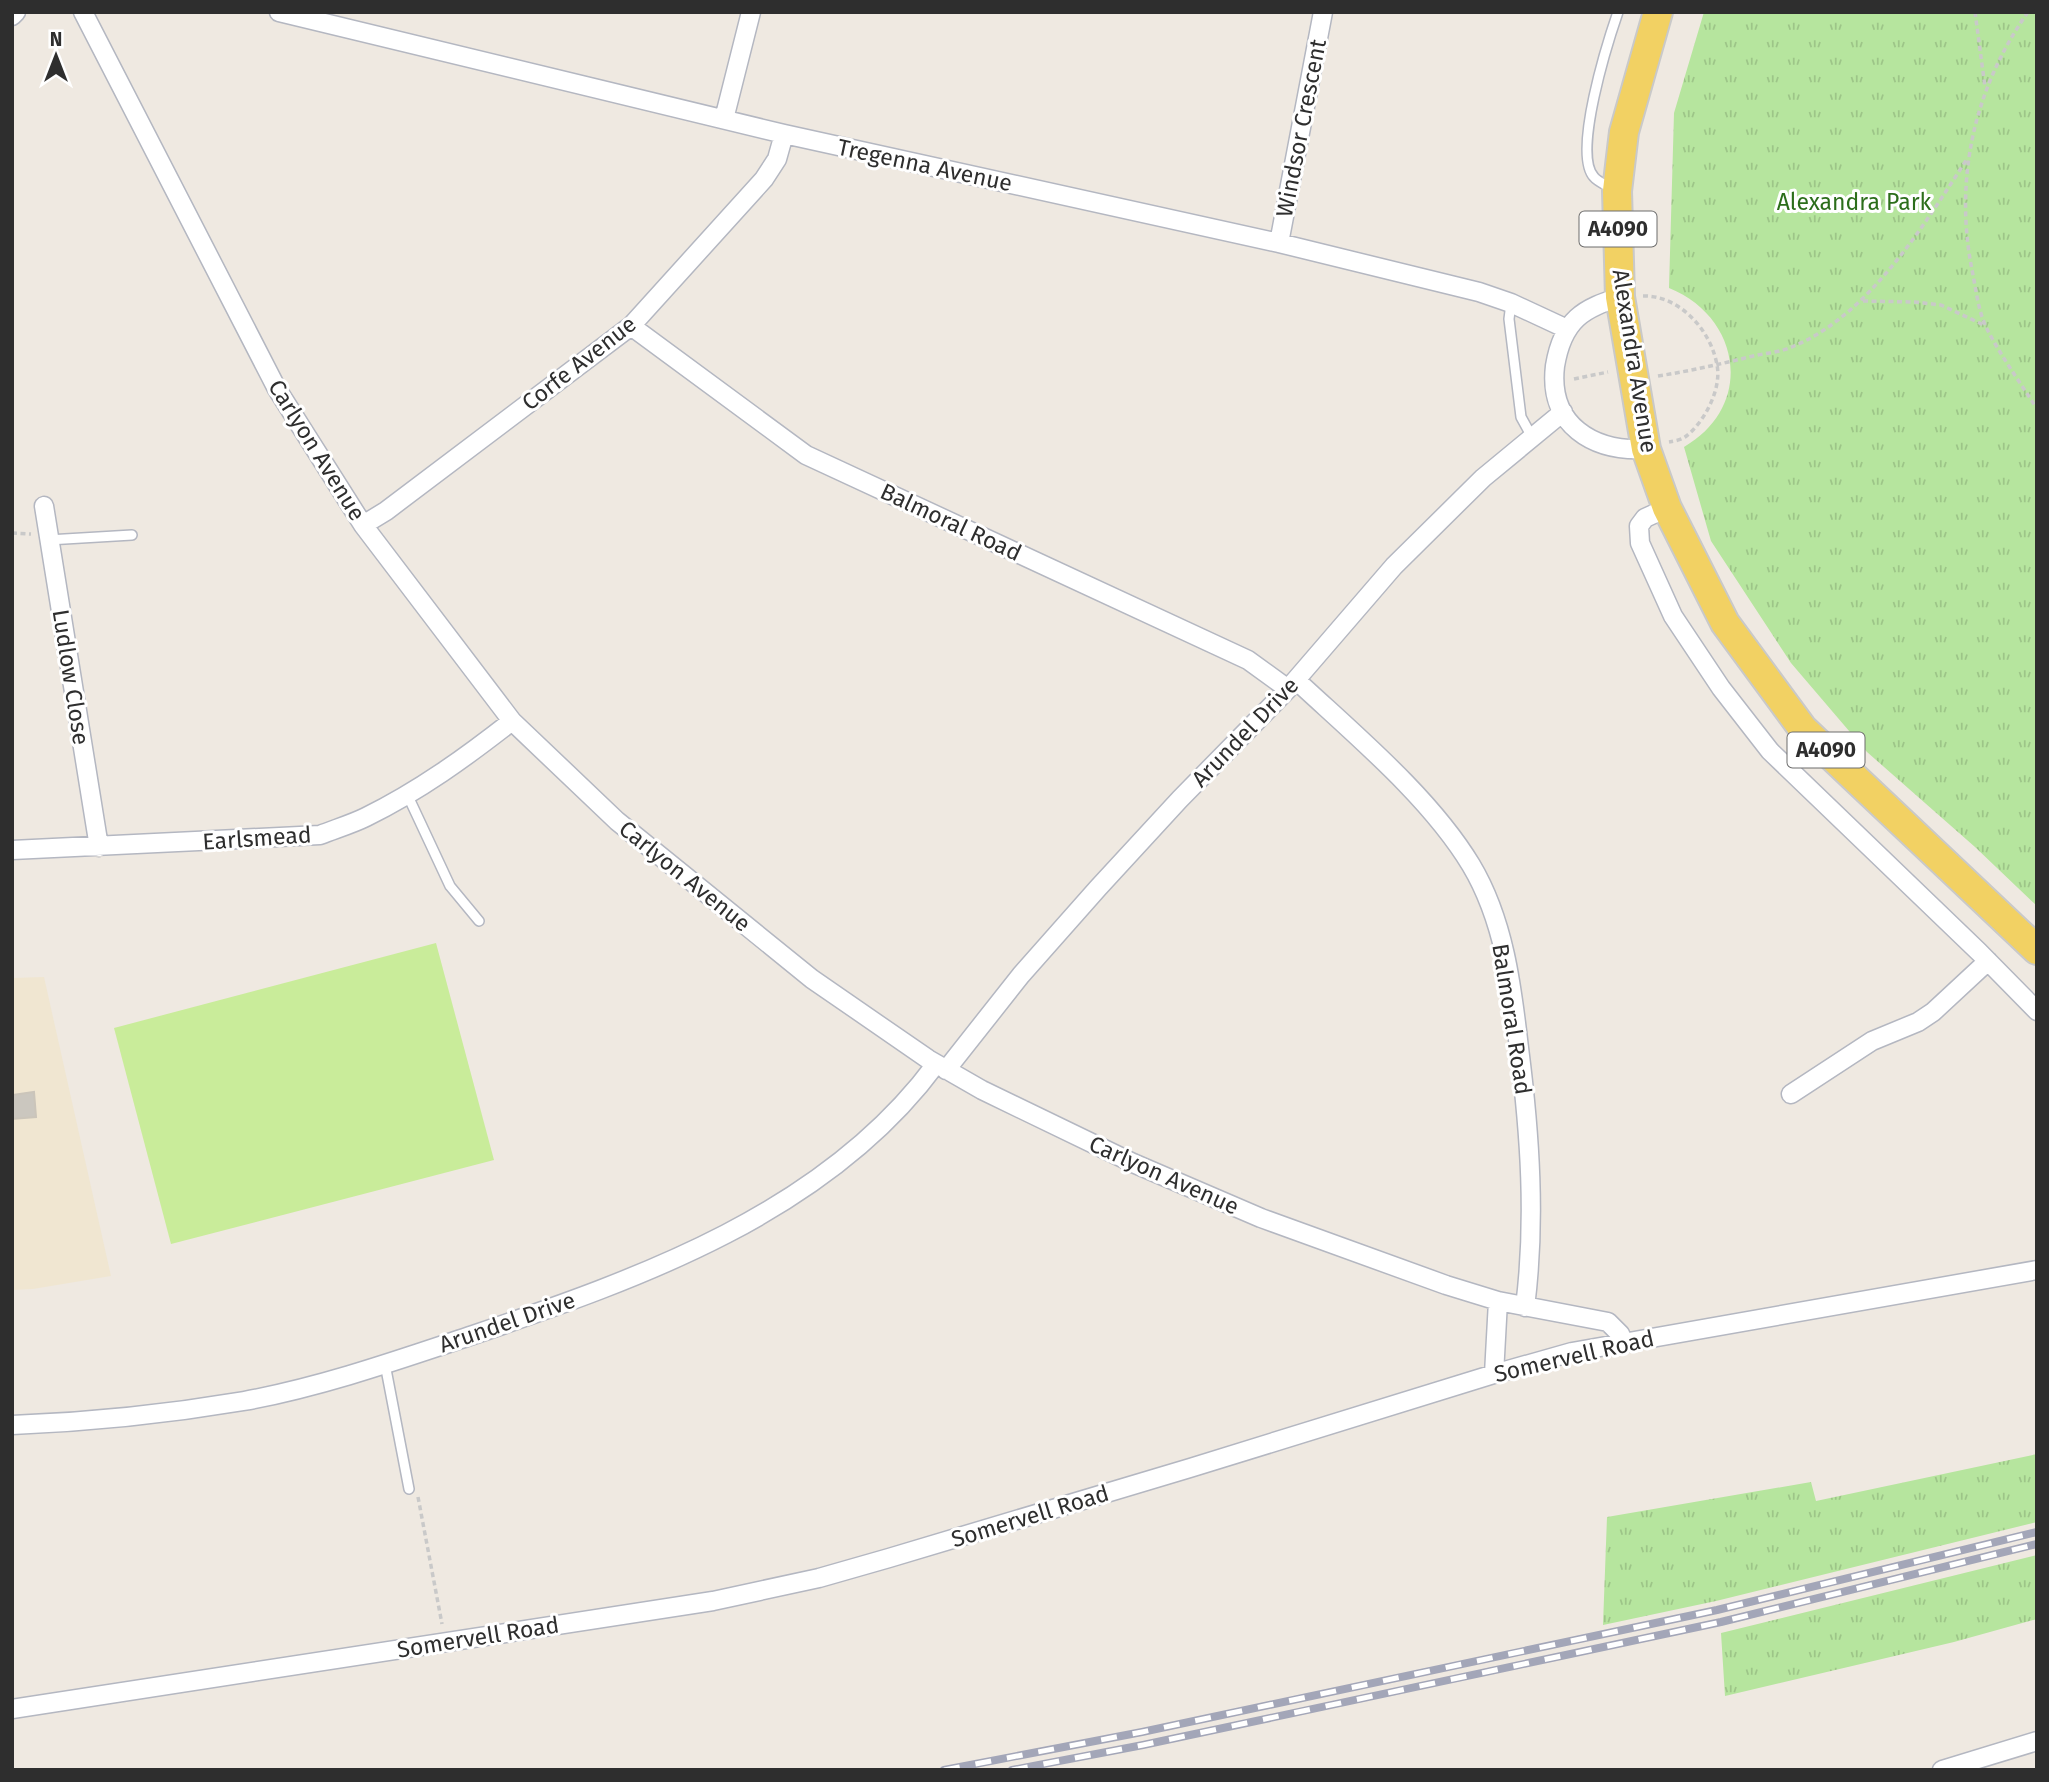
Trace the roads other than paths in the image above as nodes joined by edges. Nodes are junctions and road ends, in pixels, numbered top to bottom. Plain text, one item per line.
1 (83, 12) edge
2 (279, 12) edge
3 (751, 12) edge
4 (1323, 12) edge
5 (1618, 12) edge
6 (1658, 12) edge
7 (724, 119) junction
8 (784, 134) junction
9 (1617, 191) junction
10 (1279, 243) junction
11 (1620, 297) junction
12 (1511, 303) junction
13 (631, 326) junction
14 (1567, 329) junction
15 (1563, 412) junction
16 (1532, 438) junction
17 (1646, 449) junction
18 (44, 506) dead end
19 (1667, 508) junction
20 (363, 525) junction
21 (132, 535) dead end
22 (48, 540) junction
23 (1292, 685) junction
24 (512, 721) junction
25 (407, 794) junction
26 (99, 847) junction
27 (12, 850) edge
28 (479, 921) dead end
29 (2037, 950) edge
30 (1989, 961) junction
31 (2037, 1011) edge
32 (941, 1067) junction
33 (1791, 1094) dead end
34 (2037, 1270) edge
35 (1498, 1301) junction
36 (1525, 1307) junction
37 (1624, 1343) junction
38 (385, 1364) junction
39 (1494, 1374) junction
40 (12, 1425) edge
41 (409, 1489) road end
42 (12, 1709) edge
43 (2037, 1741) edge
44 (1942, 1770) edge

1 - 20 street, Carlyon Avenue
2 - 7 street, Tregenna Avenue
3 - 7 street
4 - 10 street, Windsor Crescent
5 - 9 lane
6 - 9 main road, Alexandra Avenue / A4090
7 - 8 street, Tregenna Avenue
8 - 10 street, Tregenna Avenue
8 - 13 street, Corfe Avenue
9 - 11 main road, Alexandra Avenue / A4090
10 - 12 street, Tregenna Avenue
11 - 14 street
11 - 17 main road, Alexandra Avenue / A4090
12 - 14 street, Tregenna Avenue
12 - 16 lane
13 - 20 street, Corfe Avenue
13 - 23 street, Balmoral Road
14 - 15 street
15 - 16 street, Arundel Drive
15 - 17 street
16 - 23 street, Arundel Drive
17 - 19 main road, Alexandra Avenue / A4090
18 - 22 street, Ludlow Close
19 - 29 main road, Alexandra Avenue / A4090
19 - 30 street
20 - 24 street, Carlyon Avenue
21 - 22 lane
22 - 26 street, Ludlow Close
23 - 32 street, Arundel Drive
23 - 36 street, Balmoral Road
24 - 25 street, Earlsmead
24 - 32 street, Carlyon Avenue
25 - 26 street, Earlsmead
25 - 28 lane
26 - 27 street, Earlsmead
30 - 31 street
30 - 33 street
32 - 35 street, Carlyon Avenue
32 - 38 street, Arundel Drive
34 - 37 street, Somervell Road
35 - 36 street, Carlyon Avenue
35 - 39 street
36 - 37 street, Carlyon Avenue
37 - 39 street, Somervell Road
38 - 40 street, Arundel Drive
38 - 41 lane
39 - 42 street, Somervell Road
43 - 44 street

